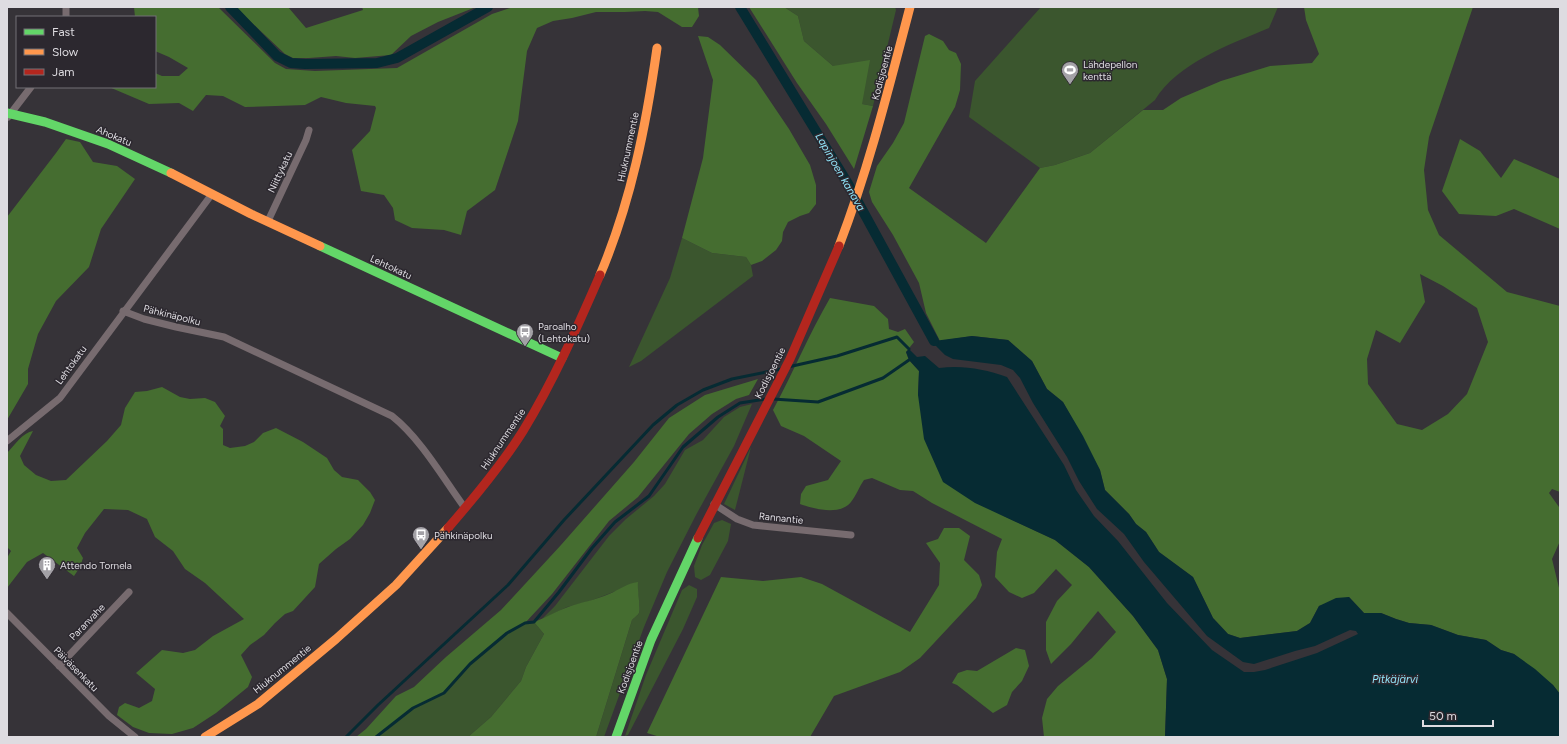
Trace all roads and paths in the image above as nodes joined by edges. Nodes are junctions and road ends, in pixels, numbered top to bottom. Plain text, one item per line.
1 (910, 7) edge
2 (657, 48) dead end
3 (30, 88) edge
4 (8, 116) edge
5 (309, 130) dead end
6 (210, 193) junction
7 (268, 221) junction
8 (123, 311) junction
9 (562, 358) junction
10 (7, 441) edge
11 (714, 504) junction
12 (465, 508) junction
13 (851, 535) dead end
14 (129, 592) dead end
15 (7, 612) edge
16 (59, 666) junction
17 (135, 737) edge
18 (205, 737) edge
19 (616, 737) edge

1 - 11 street, Kodisjoentie
2 - 9 street, Hiuknummentie
3 - 4 street
4 - 6 street, Ahokatu
5 - 7 street, Niittykatu
6 - 7 street, Lehtokatu
6 - 8 street, Lehtokatu
7 - 9 street, Lehtokatu
8 - 10 street, Lehtokatu
8 - 12 street, Pähkinäpolku
9 - 12 street, Hiuknummentie
11 - 13 street, Rannantie
11 - 19 street, Kodisjoentie
12 - 18 street, Hiuknummentie
14 - 16 street, Paranvahe
15 - 16 street, Päiväsenkatu
16 - 17 street, Päiväsenkatu

